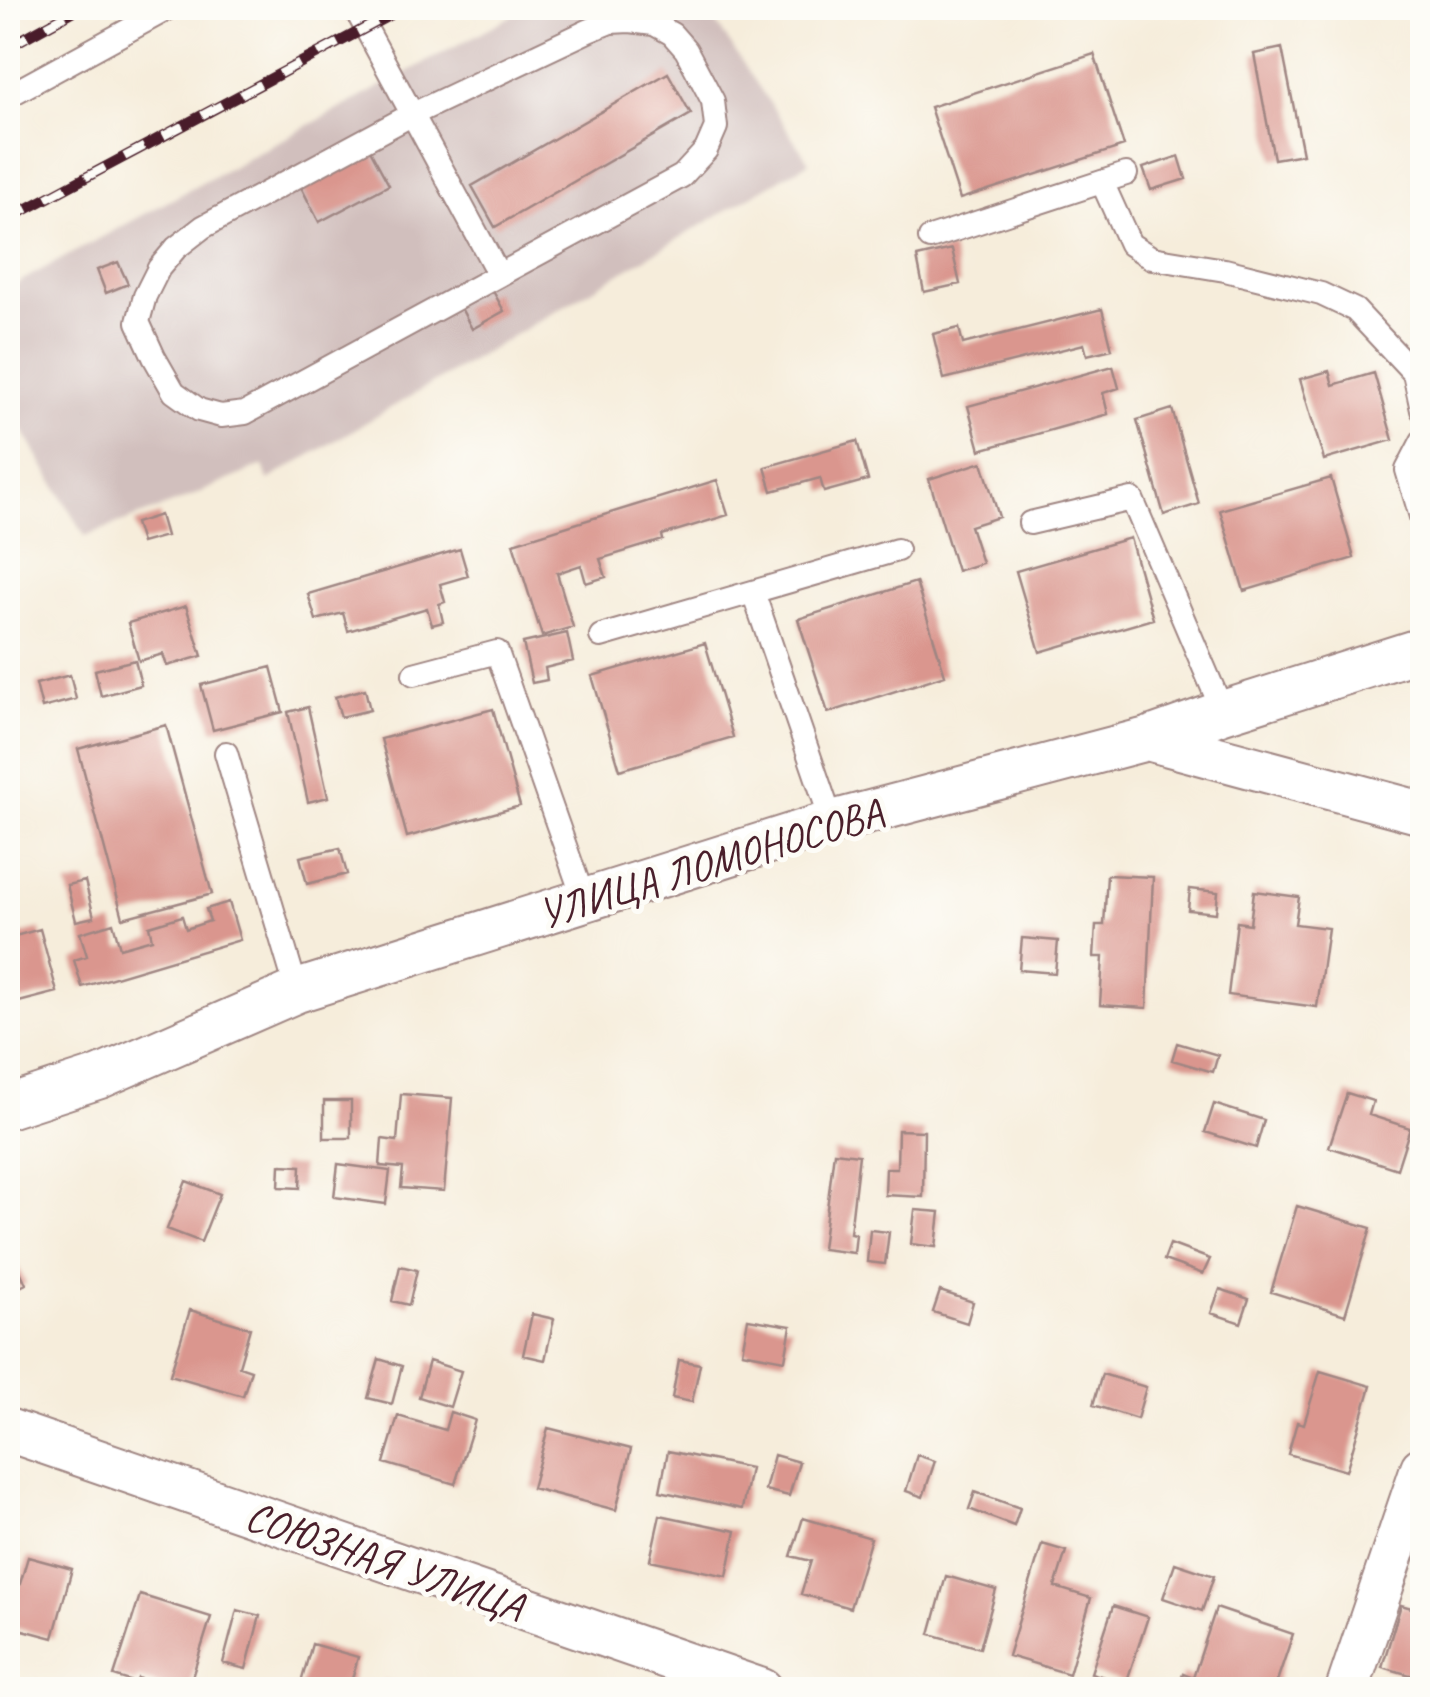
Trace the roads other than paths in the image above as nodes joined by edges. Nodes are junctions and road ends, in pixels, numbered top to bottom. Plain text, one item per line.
1 (169, 8) edge
2 (355, 8) edge
3 (8, 96) edge
4 (412, 114) junction
5 (1126, 174) dead end
6 (1102, 182) junction
7 (930, 238) dead end
8 (499, 276) junction
9 (1422, 410) edge
10 (1422, 441) edge
11 (1422, 520) edge
12 (1030, 523) dead end
13 (898, 550) dead end
14 (754, 592) junction
15 (602, 636) dead end
16 (1422, 649) edge
17 (414, 674) dead end
18 (1223, 712) junction
19 (1146, 739) junction
20 (226, 753) dead end
21 (1422, 813) edge
22 (832, 822) junction
23 (584, 900) junction
24 (296, 992) junction
25 (8, 1108) edge
26 (8, 1430) edge
27 (1422, 1468) edge
28 (762, 1690) edge
29 (1346, 1690) edge

1 - 3 lane
2 - 4 lane
4 - 8 lane
4 - 8 lane
4 - 8 lane
5 - 6 lane
6 - 7 lane
6 - 9 lane
10 - 11 lane
12 - 18 lane
13 - 14 lane
14 - 15 lane
14 - 22 lane
16 - 18 street, УЛИЦА ЛОМОНОСОВА
17 - 23 lane
18 - 19 street, УЛИЦА ЛОМОНОСОВА
19 - 21 street
19 - 22 street, УЛИЦА ЛОМОНОСОВА
20 - 24 lane
22 - 23 street, УЛИЦА ЛОМОНОСОВА
23 - 24 street, УЛИЦА ЛОМОНОСОВА
24 - 25 street, УЛИЦА ЛОМОНОСОВА
26 - 28 street, СОЮЗНАЯ УЛИЦА
27 - 29 street

